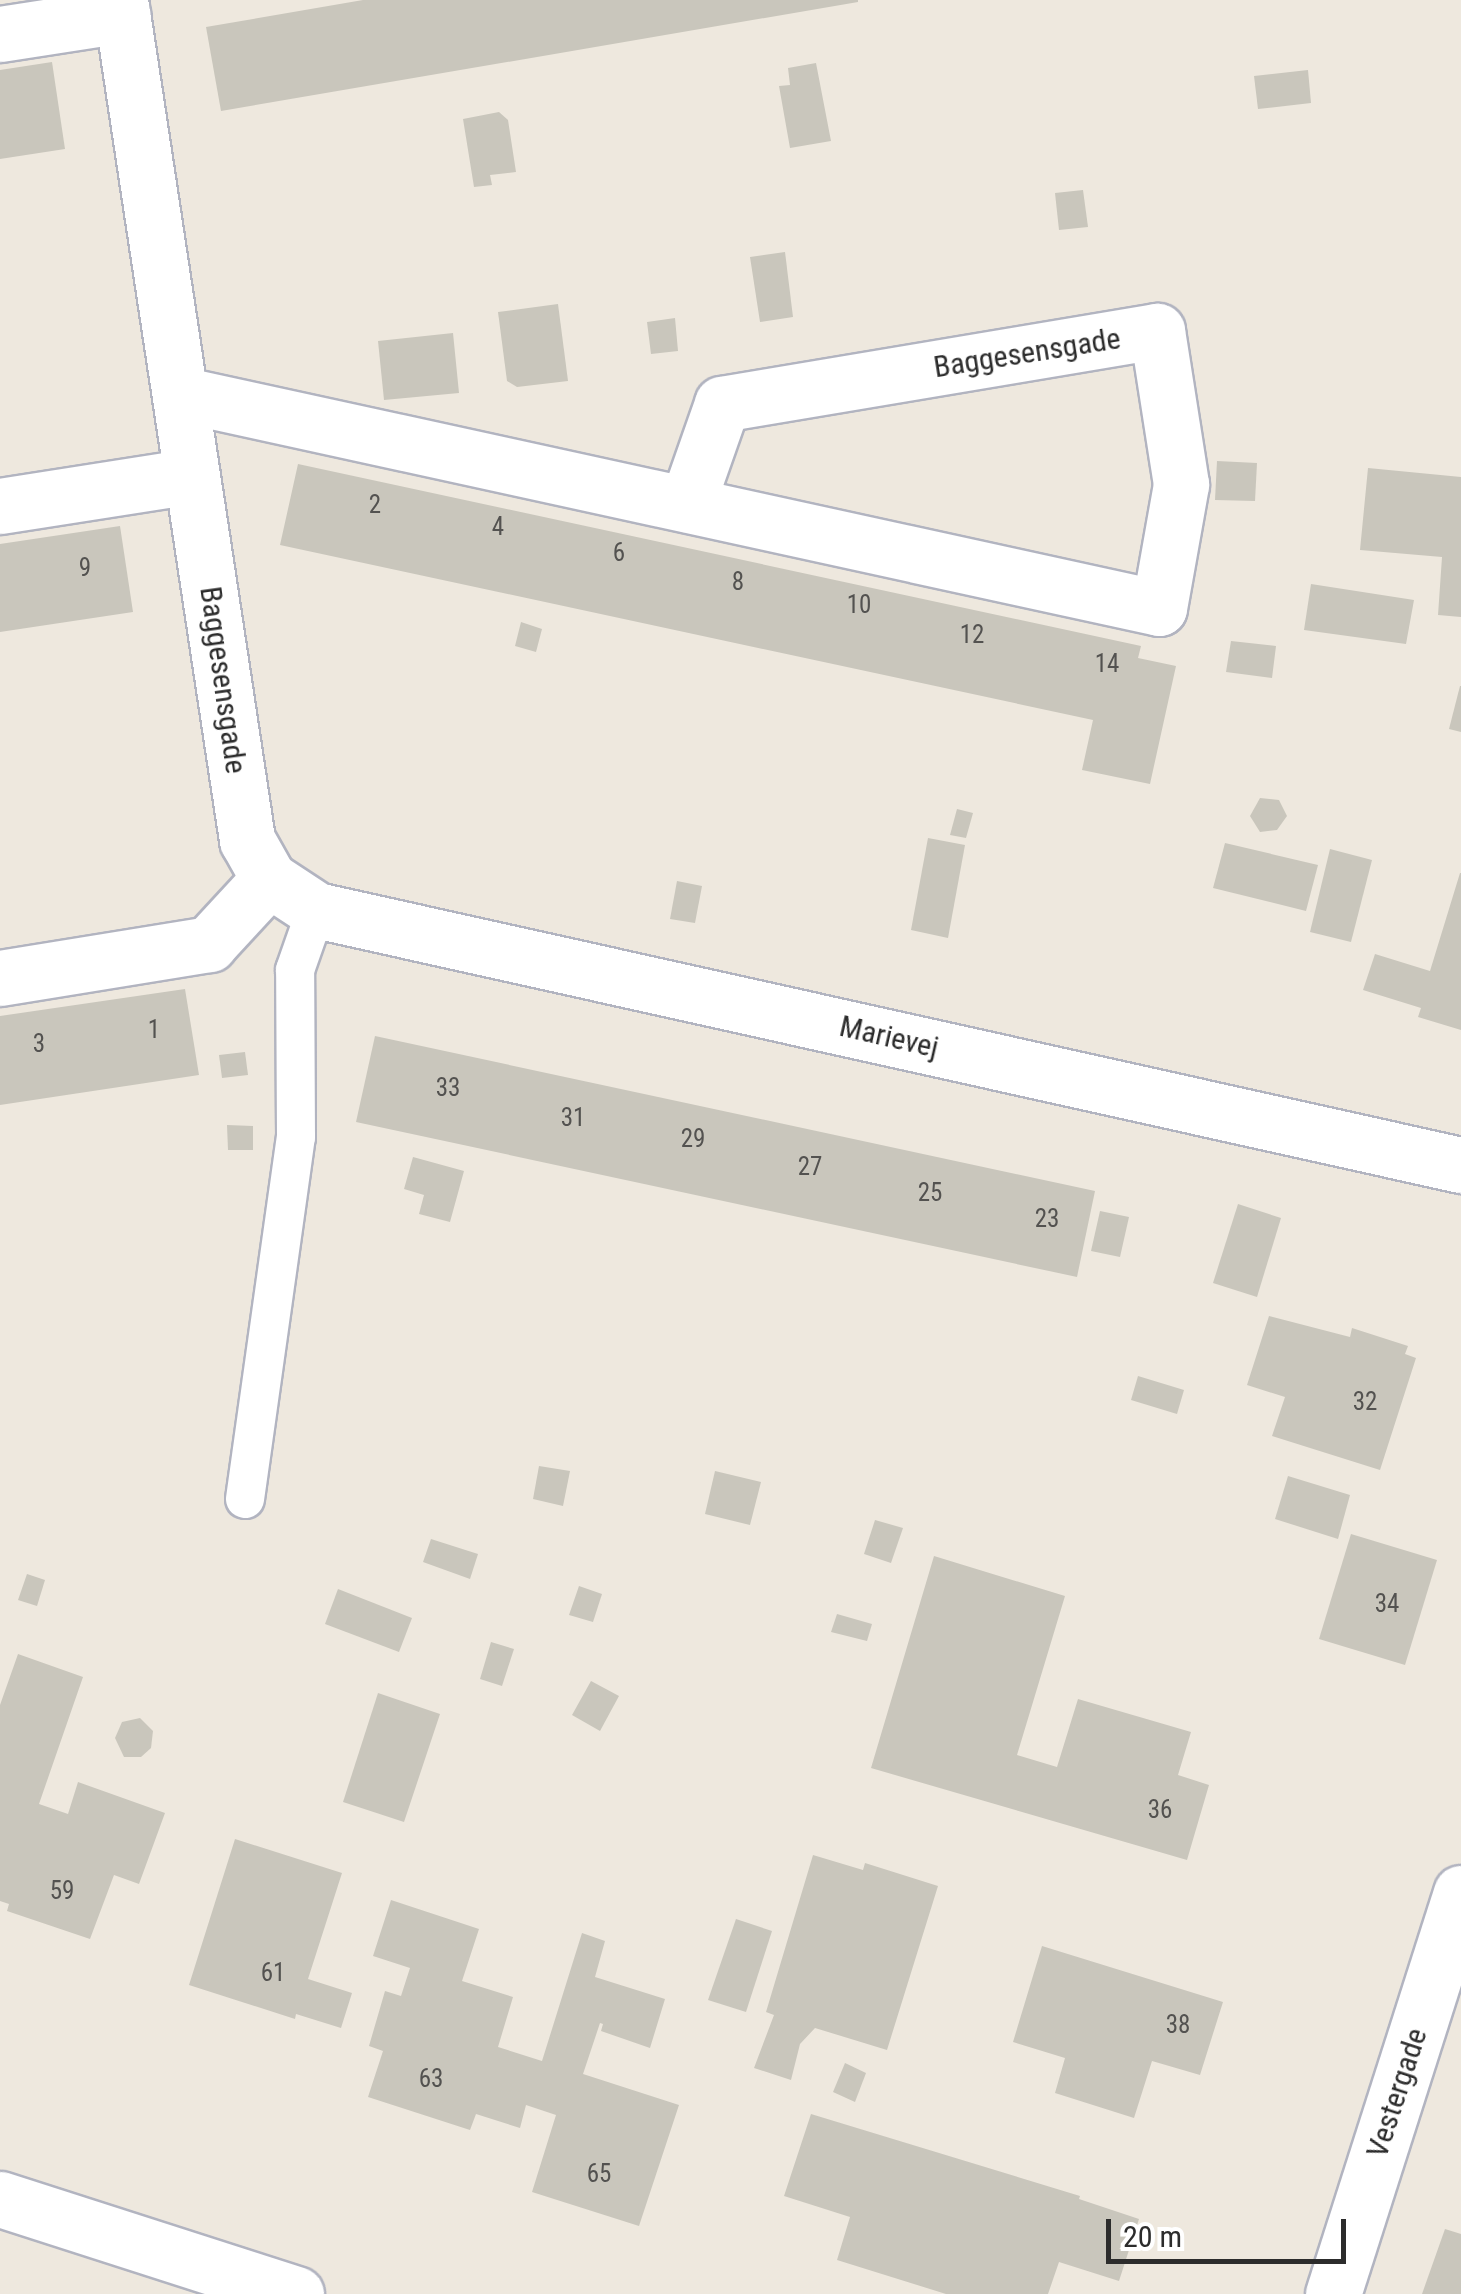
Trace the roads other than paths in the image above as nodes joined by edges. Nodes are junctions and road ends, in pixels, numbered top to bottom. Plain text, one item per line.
1 (122, 8) edge
2 (0, 34) edge
3 (180, 394) junction
4 (192, 476) junction
5 (688, 504) junction
6 (0, 506) edge
7 (269, 879) junction
8 (316, 910) junction
9 (0, 978) edge
10 (1461, 1165) edge
11 (245, 1499) dead end
12 (1461, 1892) edge
13 (1446, 1997) edge
14 (6, 2213) edge
15 (296, 2294) edge
16 (1332, 2294) edge

1 - 2 street, Baggesensgade
1 - 3 street, Baggesensgade
3 - 4 street, Baggesensgade
3 - 5 street, Baggesensgade
4 - 6 street
4 - 7 street, Baggesensgade
5 - 5 street, Baggesensgade
7 - 8 street, Baggesensgade
7 - 9 street
8 - 10 street, Marievej
8 - 11 lane
12 - 13 street, Vestergade
13 - 16 street, Vestergade
14 - 15 street

